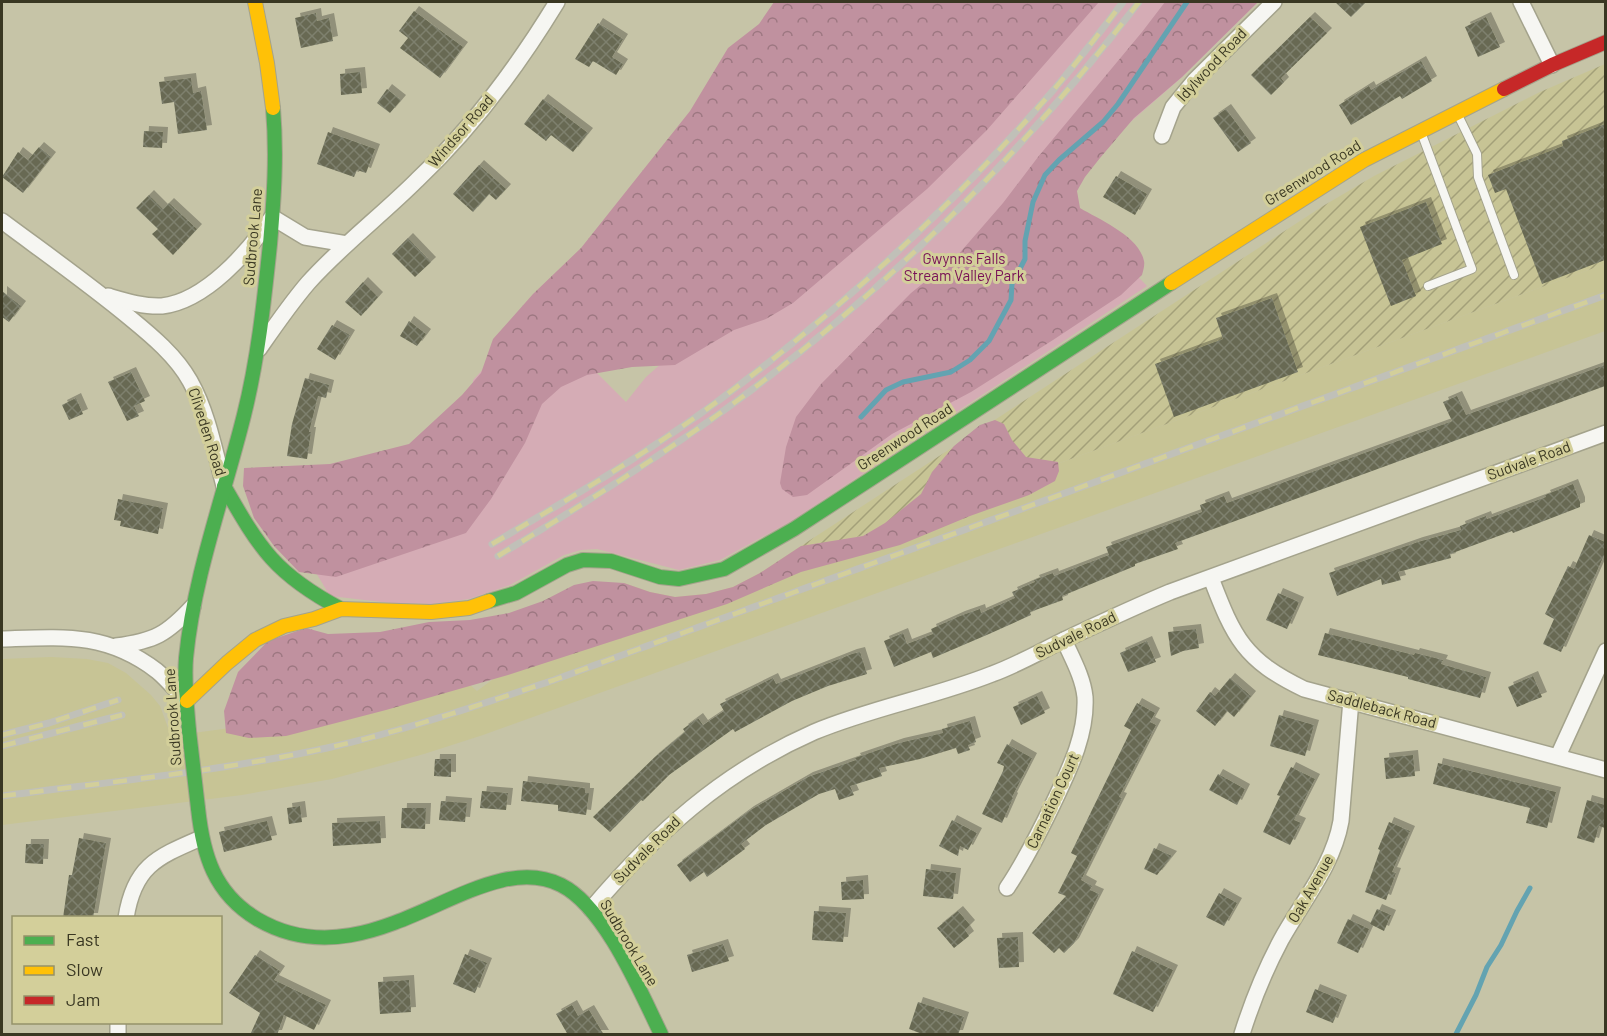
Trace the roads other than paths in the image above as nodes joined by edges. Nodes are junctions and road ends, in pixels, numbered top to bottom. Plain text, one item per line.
1 (255, 2) edge
2 (557, 2) edge
3 (1274, 2) edge
4 (1521, 2) edge
5 (1605, 42) edge
6 (1552, 65) junction
7 (1457, 112) junction
8 (1421, 130) junction
9 (1162, 136) dead end
10 (272, 217) junction
11 (2, 221) edge
12 (347, 244) junction
13 (1514, 275) dead end
14 (1428, 286) dead end
15 (102, 294) junction
16 (256, 353) junction
17 (1605, 433) edge
18 (224, 486) junction
19 (1211, 578) junction
20 (195, 604) junction
21 (341, 609) junction
22 (2, 639) edge
23 (1064, 640) junction
24 (116, 646) junction
25 (1605, 651) edge
26 (1351, 700) junction
27 (187, 701) junction
28 (1557, 756) junction
29 (1605, 770) edge
30 (201, 838) junction
31 (1007, 888) dead end
32 (591, 909) junction
33 (126, 916) edge
34 (661, 1035) edge
35 (1242, 1035) edge

1 - 10 street, Sudbrook Lane
2 - 12 street, Windsor Road
3 - 9 street, Idylwood Road
4 - 6 street
5 - 6 street, Greenwood Road
6 - 7 street, Greenwood Road
7 - 8 street, Greenwood Road
7 - 13 lane
8 - 14 lane
8 - 21 street, Greenwood Road
10 - 12 street
10 - 15 street
10 - 16 street, Sudbrook Lane
11 - 15 street, Cliveden Road
12 - 16 street, Windsor Road
15 - 18 street, Cliveden Road
16 - 18 street, Sudbrook Lane
17 - 19 street, Sudvale Road
18 - 20 street, Sudbrook Lane
18 - 21 street, Cliveden Road
19 - 23 street, Sudvale Road
19 - 26 street, Saddleback Road
20 - 24 street
20 - 27 street, Sudbrook Lane
21 - 27 street, Greenwood Road
22 - 24 street
23 - 31 street, Carnation Court
23 - 32 street, Sudvale Road
24 - 27 street
25 - 28 street
26 - 28 street, Saddleback Road
26 - 35 street, Oak Avenue
27 - 30 street, Sudbrook Lane, bridge
28 - 29 street, Saddleback Road
30 - 32 street, Sudbrook Lane
30 - 33 street
32 - 34 street, Sudbrook Lane

